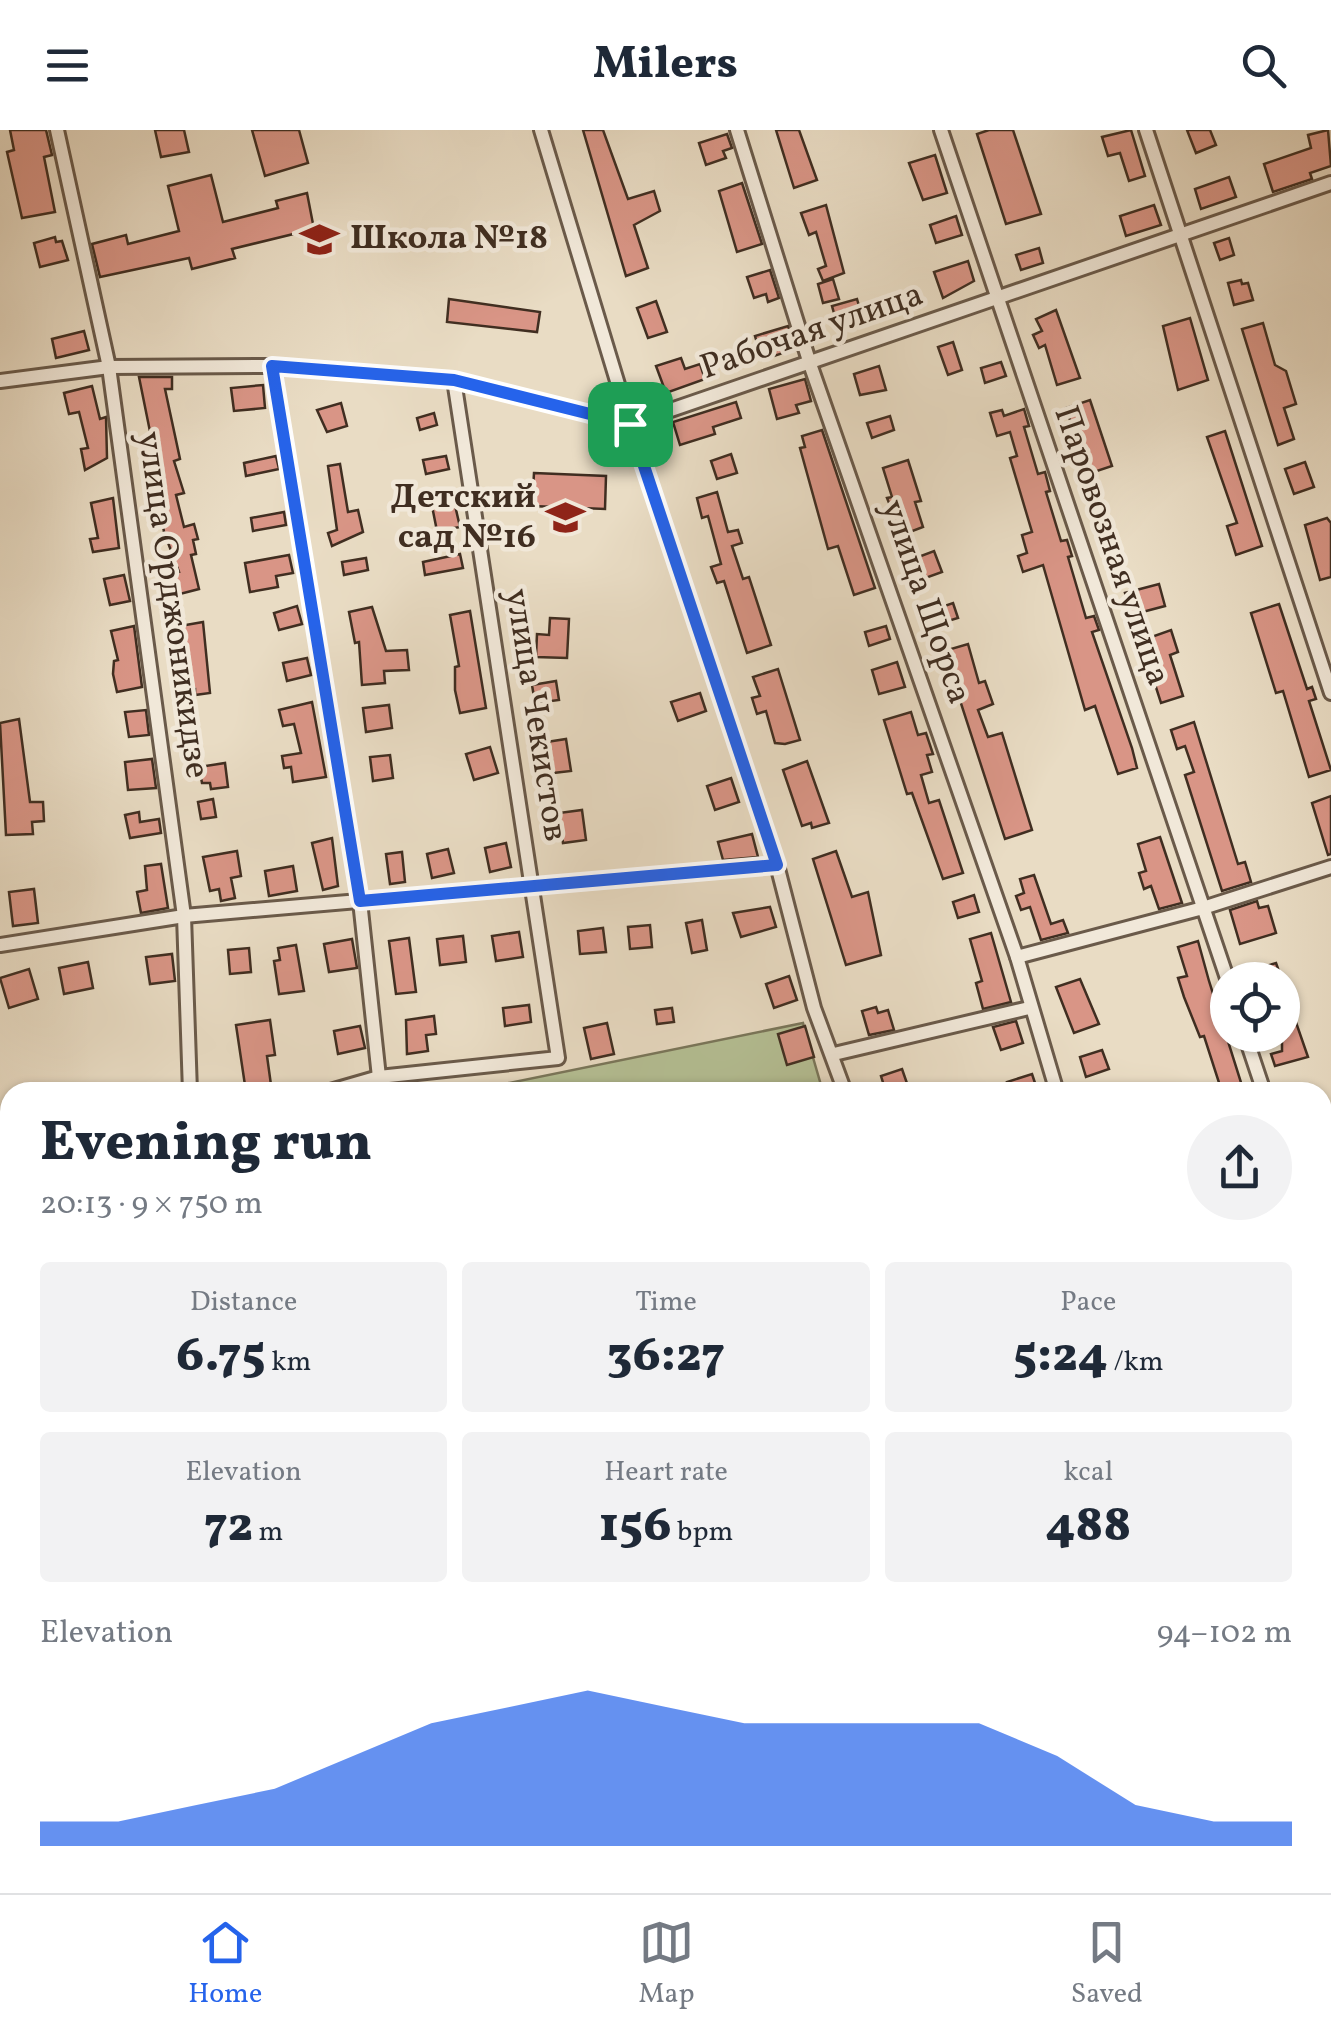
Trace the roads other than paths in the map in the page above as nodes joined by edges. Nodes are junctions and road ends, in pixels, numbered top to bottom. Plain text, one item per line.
1 (57, 130) edge
2 (540, 130) edge
3 (737, 130) edge
4 (941, 130) edge
5 (1146, 130) edge
6 (1331, 183) edge
7 (1180, 232) junction
8 (995, 301) junction
9 (810, 364) junction
10 (272, 366) junction
11 (109, 367) junction
12 (454, 380) junction
13 (0, 381) edge
14 (630, 424) junction
15 (1331, 693) edge
16 (777, 865) junction
17 (1331, 867) edge
18 (531, 888) junction
19 (360, 901) junction
20 (1203, 908) junction
21 (184, 916) junction
22 (0, 945) edge
23 (1017, 957) junction
24 (1221, 962) edge
25 (1030, 1008) junction
26 (1251, 1052) edge
27 (834, 1054) junction
28 (380, 1077) junction
29 (190, 1082) edge
30 (362, 1082) edge
31 (842, 1082) edge
32 (1054, 1082) edge
33 (1261, 1082) edge

1 - 11 street, улица Орджоникидзе
2 - 14 street
3 - 9 street, улица Щорса
4 - 8 street, Паровозная улица
5 - 7 street
6 - 7 street, Рабочая улица
7 - 8 street, Рабочая улица
7 - 15 street
8 - 9 street, Рабочая улица
8 - 20 street, Паровозная улица
9 - 14 street, Рабочая улица
9 - 23 street, улица Щорса
10 - 11 street
10 - 12 street
10 - 19 street
11 - 13 street
11 - 21 street, улица Орджоникидзе
12 - 14 street
12 - 18 street, улица Чекистов
14 - 16 street
16 - 18 street
16 - 27 street
17 - 20 street
18 - 19 street
18 - 28 street, улица Чекистов
19 - 21 street
19 - 28 street
20 - 23 street
20 - 24 street, Паровозная улица
21 - 22 street
21 - 29 street, улица Орджоникидзе
23 - 25 street, улица Щорса
25 - 27 street
25 - 32 street, улица Щорса
26 - 33 street
27 - 31 street
28 - 30 street

